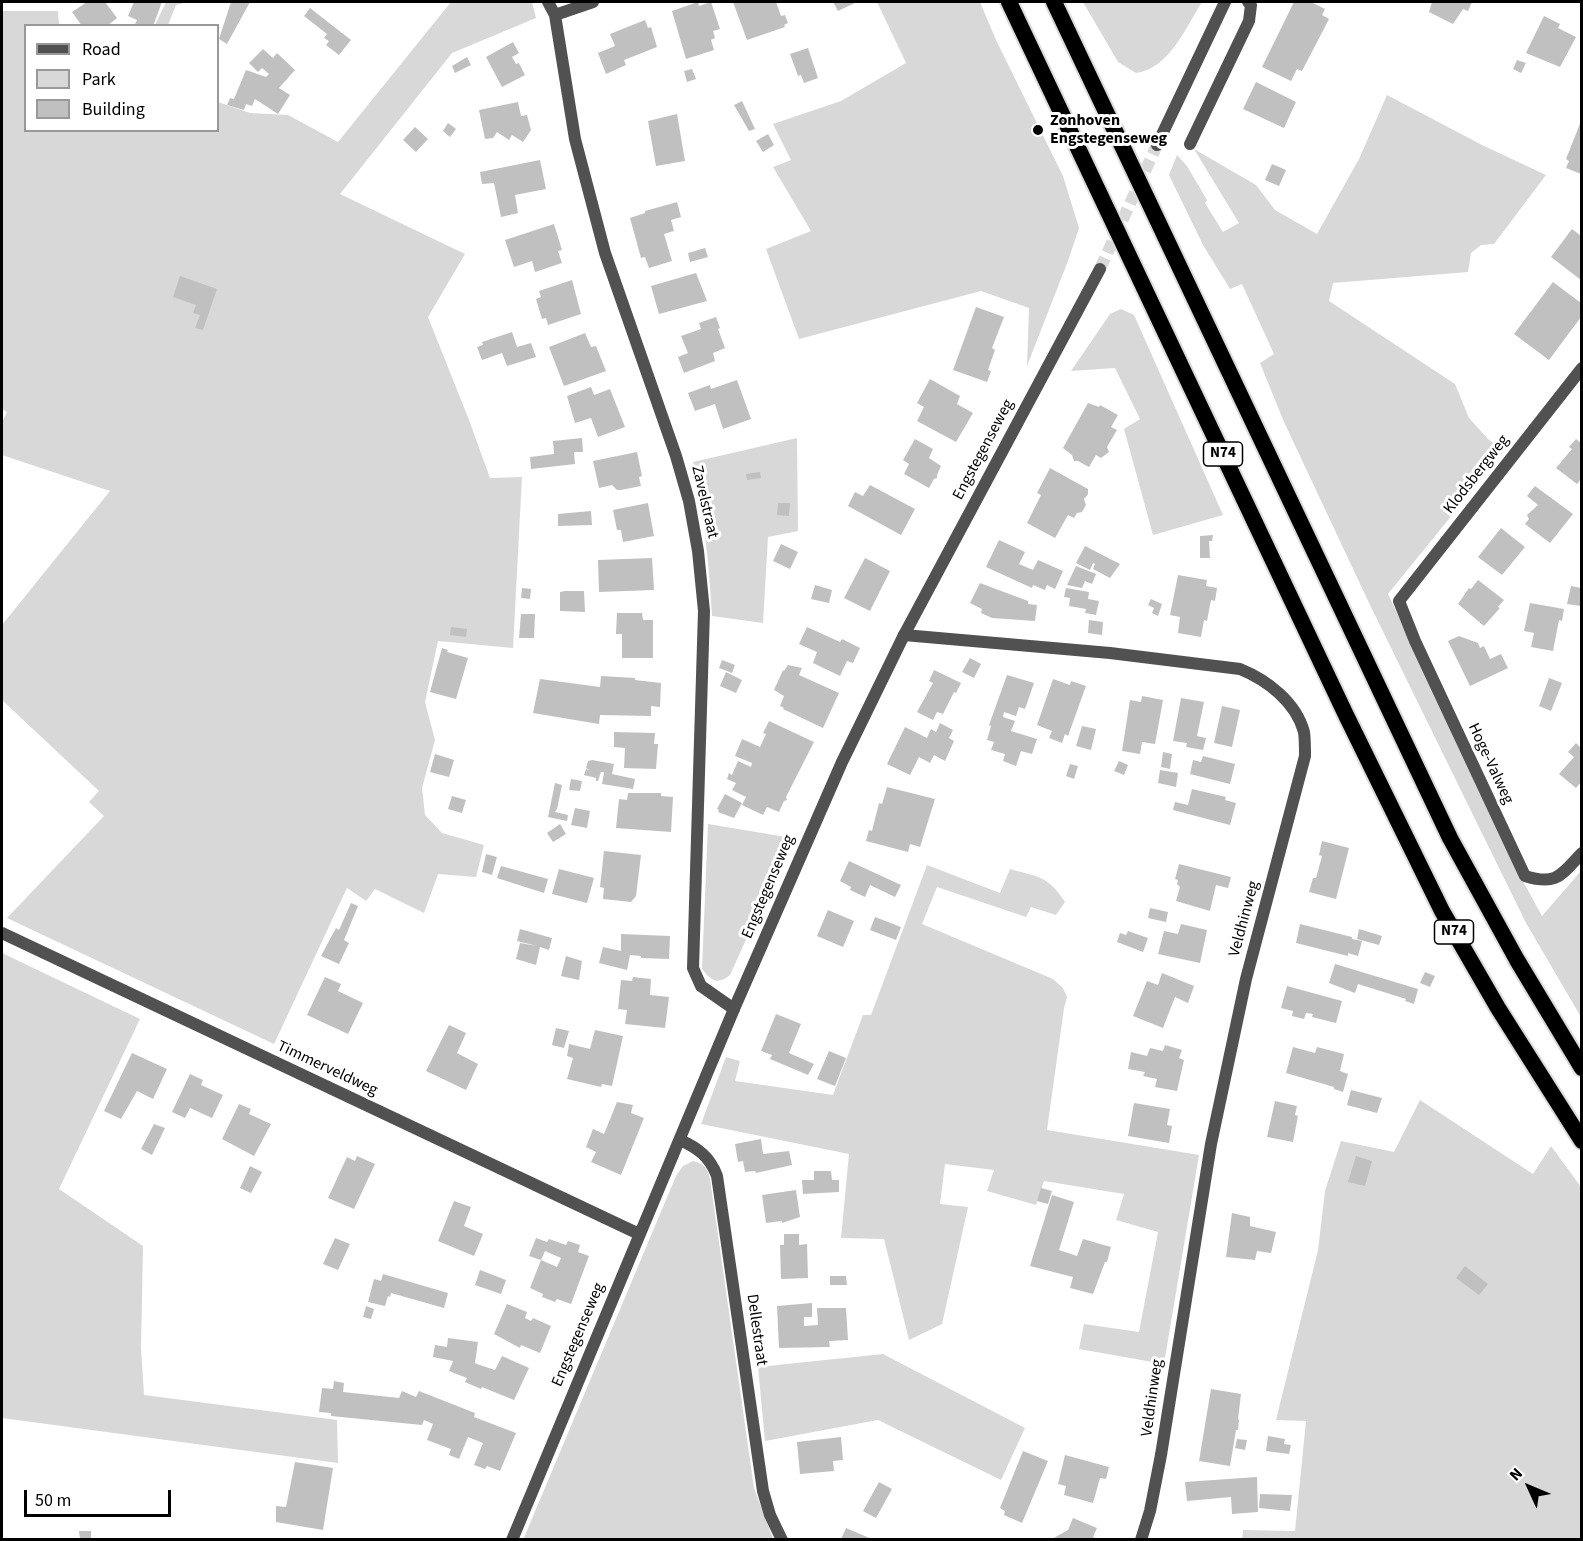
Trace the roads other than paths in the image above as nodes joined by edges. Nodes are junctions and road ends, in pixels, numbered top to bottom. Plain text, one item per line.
1 (548, 2) edge
2 (593, 2) edge
3 (1009, 2) edge
4 (1054, 2) edge
5 (1225, 2) edge
6 (1248, 2) edge
7 (555, 15) junction
8 (1190, 144) dead end
9 (1157, 146) tunnel mouth
10 (1100, 269) tunnel mouth
11 (1581, 369) edge
12 (1400, 601) joint
13 (904, 635) junction
14 (1581, 853) edge
15 (2, 933) edge
16 (734, 1009) junction
17 (1581, 1068) edge
18 (680, 1140) junction
19 (1581, 1141) edge
20 (639, 1234) junction
21 (512, 1539) edge
22 (782, 1539) edge
23 (1142, 1539) edge

1 - 7 street, Zavelstraat
2 - 7 street
3 - 19 highway, N74
4 - 17 highway, N74
5 - 9 street
6 - 8 street
7 - 16 street, Zavelstraat
10 - 13 street, Engstegenseweg
11 - 12 street, Klodsbergweg
12 - 14 street, Hoge-Valweg
13 - 16 street, Engstegenseweg
13 - 23 street, Veldhinweg
15 - 20 street, Timmerveldweg
16 - 18 street, Engstegenseweg
18 - 20 street, Engstegenseweg
18 - 22 street, Dellestraat
20 - 21 street, Engstegenseweg

